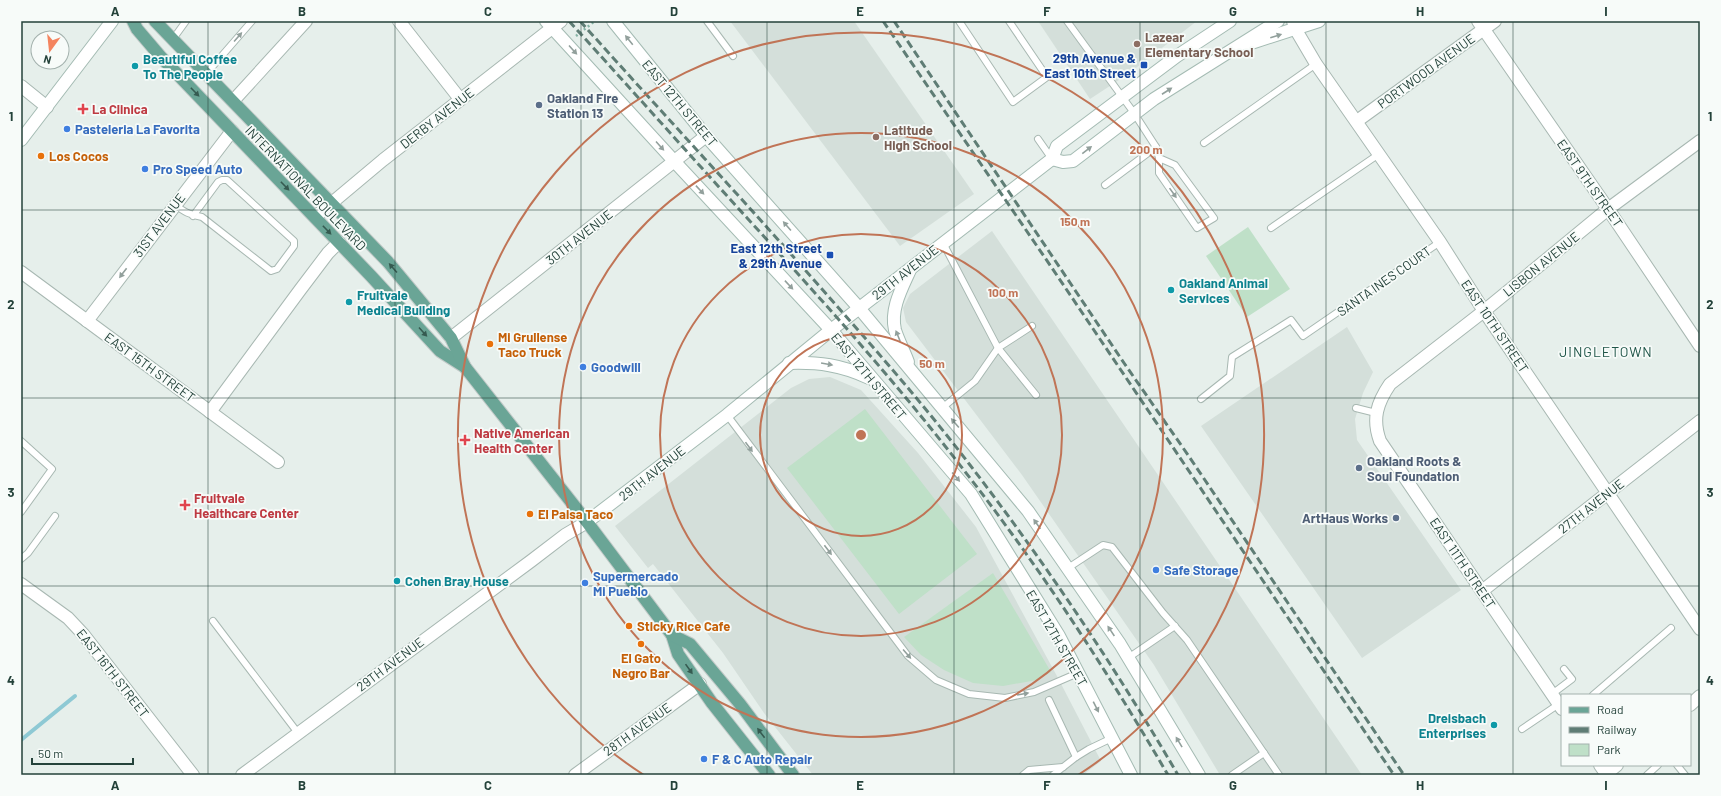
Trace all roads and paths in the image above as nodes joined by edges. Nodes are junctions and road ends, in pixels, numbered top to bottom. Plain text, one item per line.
1 (112, 21) edge
2 (133, 21) edge
3 (155, 21) edge
4 (186, 21) edge
5 (252, 21) edge
6 (306, 21) edge
7 (399, 21) edge
8 (595, 21) edge
9 (613, 21) edge
10 (707, 21) edge
11 (959, 21) edge
12 (1009, 21) edge
13 (1066, 21) edge
14 (1230, 21) edge
15 (1278, 21) edge
16 (1319, 21) edge
17 (1495, 21) edge
18 (553, 23) edge
19 (1295, 25) edge
20 (1481, 26) edge
21 (576, 36) dead end
22 (173, 39) junction
23 (1230, 50) junction
24 (733, 56) dead end
25 (1316, 64) junction
26 (206, 74) junction
27 (21, 86) edge
28 (1122, 96) junction
29 (460, 99) junction
30 (233, 101) junction
31 (47, 107) junction
32 (1134, 113) junction
33 (1357, 121) junction
34 (232, 131) junction
35 (706, 136) junction
36 (1038, 139) dead end
37 (21, 140) edge
38 (1700, 141) edge
39 (1204, 143) dead end
40 (1156, 147) junction
41 (1379, 154) junction
42 (1159, 158) junction
43 (1052, 160) junction
44 (674, 161) junction
45 (1105, 185) dead end
46 (174, 204) junction
47 (332, 204) junction
48 (1608, 209) junction
49 (193, 216) junction
50 (315, 217) junction
51 (1271, 228) dead end
52 (339, 242) junction
53 (1440, 242) junction
54 (943, 243) junction
55 (911, 268) junction
56 (21, 272) edge
57 (859, 308) junction
58 (1484, 310) junction
59 (87, 321) junction
60 (1032, 326) dead end
61 (831, 330) junction
62 (451, 338) junction
63 (1700, 346) edge
64 (998, 348) junction
65 (789, 363) junction
66 (466, 367) junction
67 (912, 372) junction
68 (872, 379) junction
69 (1036, 394) dead end
70 (1201, 399) dead end
71 (942, 408) junction
72 (1356, 408) dead end
73 (210, 412) junction
74 (1376, 412) junction
75 (726, 415) junction
76 (1700, 421) edge
77 (21, 441) edge
78 (278, 462) dead end
79 (1609, 493) junction
80 (21, 512) edge
81 (55, 516) dead end
82 (587, 522) junction
83 (21, 559) edge
84 (1068, 568) junction
85 (21, 584) edge
86 (1482, 591) junction
87 (213, 621) dead end
88 (1175, 626) junction
89 (1671, 628) dead end
90 (1700, 629) edge
91 (672, 635) junction
92 (1128, 658) junction
93 (1564, 669) dead end
94 (1078, 673) junction
95 (700, 684) junction
96 (1552, 694) junction
97 (1594, 694) edge
98 (1700, 696) edge
99 (1050, 700) dead end
100 (1691, 704) edge
101 (1560, 707) edge
102 (1522, 729) dead end
103 (298, 733) junction
104 (1112, 738) junction
105 (1264, 753) junction
106 (1076, 757) junction
107 (1615, 766) edge
108 (1657, 766) edge
109 (1678, 766) edge
110 (1063, 767) junction
111 (1604, 771) edge
112 (194, 775) edge
113 (242, 775) edge
114 (575, 775) edge
115 (769, 775) edge
116 (793, 775) edge
117 (1022, 775) edge
118 (1053, 775) edge
119 (1131, 775) edge
120 (1199, 775) edge
121 (1232, 775) edge
122 (1279, 775) edge
123 (1647, 775) edge
124 (1685, 775) edge

1 - 31 street
2 -> 34 main road, INTERNATIONAL BOULEVARD
3 - 22 main road, INTERNATIONAL BOULEVARD
4 - 22 lane
26 -> 5 lane
6 - 30 street
7 - 29 street
8 - 21 path
35 -> 9 street, EAST 12TH STREET
10 - 24 lane
11 - 12 lane
13 - 28 lane
14 - 28 street, 29TH AVENUE
15 - 23 street
16 - 19 street
17 - 20 street, PORTWOOD AVENUE
18 - 29 street, DERBY AVENUE
18 -> 44 street, EAST 12TH STREET
23 -> 19 street
19 - 25 street, EAST 10TH STREET
20 - 33 street, PORTWOOD AVENUE
20 - 48 street, EAST 9TH STREET
22 - 26 main road, INTERNATIONAL BOULEVARD
32 -> 23 street
25 - 33 street, EAST 10TH STREET
25 - 39 lane
26 - 30 main road, INTERNATIONAL BOULEVARD
27 - 31 street
28 - 32 lane
28 - 43 street, 29TH AVENUE
29 - 47 street, DERBY AVENUE
30 - 47 main road, INTERNATIONAL BOULEVARD
31 - 37 street
32 - 40 lane
43 -> 32 street
33 - 41 street, EAST 10TH STREET
34 - 46 street, 31ST AVENUE
34 -> 50 main road, INTERNATIONAL BOULEVARD
35 - 44 street, 30TH AVENUE
57 -> 35 street, EAST 12TH STREET
36 - 43 lane
38 - 48 street, LISBON AVENUE
40 - 42 lane
40 - 45 lane
41 - 51 lane
41 - 53 street, EAST 10TH STREET
42 -> 42 lane
43 - 54 street, 29TH AVENUE
44 -> 61 street, EAST 12TH STREET
44 - 62 street, 30TH AVENUE
46 - 49 lane
46 -> 59 street, 31ST AVENUE
47 - 50 street, DERBY AVENUE
62 -> 47 main road, INTERNATIONAL BOULEVARD
48 - 58 street, LISBON AVENUE
48 - 63 street, EAST 9TH STREET
49 - 49 lane
50 -> 52 main road, INTERNATIONAL BOULEVARD
52 -> 66 main road, INTERNATIONAL BOULEVARD
52 - 73 street
53 - 58 street, EAST 10TH STREET
53 - 70 lane, SANTA INES COURT
54 - 55 street, 29TH AVENUE
54 - 64 lane
55 - 57 street, 29TH AVENUE
67 -> 55 street
56 - 59 street, EAST 15TH STREET
57 - 61 street, 29TH AVENUE
57 - 67 street, EAST 12TH STREET
58 - 74 street, LISBON AVENUE
58 - 79 street, EAST 10TH STREET
59 - 73 street, EAST 15TH STREET
60 - 64 lane
61 - 65 street, 29TH AVENUE
61 - 68 street, EAST 12TH STREET
62 - 66 main road, INTERNATIONAL BOULEVARD
64 - 69 lane
64 - 71 lane
65 -> 68 street
65 - 75 street, 29TH AVENUE
66 - 82 main road, INTERNATIONAL BOULEVARD
67 - 71 street, EAST 12TH STREET
68 -> 94 street, EAST 12TH STREET
84 -> 71 street, EAST 12TH STREET
72 - 74 lane
73 - 78 street, EAST 15TH STREET
74 - 86 street, EAST 11TH STREET
75 - 82 street, 29TH AVENUE
75 -> 94 lane
76 - 79 street, 27TH AVENUE
77 - 80 lane
79 - 86 street, 27TH AVENUE
79 - 90 street, EAST 10TH STREET
81 - 83 lane
82 - 91 main road, INTERNATIONAL BOULEVARD
82 - 103 street, 29TH AVENUE
84 - 88 lane
92 -> 84 street, EAST 12TH STREET
85 - 112 street, EAST 16TH STREET
86 - 96 street, EAST 11TH STREET
87 - 103 lane
88 - 92 lane
88 - 105 lane
89 - 97 lane
91 -> 95 main road, INTERNATIONAL BOULEVARD
116 -> 91 main road, INTERNATIONAL BOULEVARD
120 -> 92 street, EAST 12TH STREET
93 - 96 lane
94 -> 104 street, EAST 12TH STREET
95 - 114 street, 28TH AVENUE
95 - 115 main road, INTERNATIONAL BOULEVARD
96 - 101 street, EAST 11TH STREET
98 - 100 street
99 - 106 lane
101 - 102 lane
103 - 113 street, 29TH AVENUE
104 - 106 lane
104 - 119 street, EAST 12TH STREET
105 - 121 lane
105 - 122 lane
106 - 110 lane
107 - 111 street
108 - 123 lane
109 - 124 lane
110 - 117 lane
110 - 118 lane

